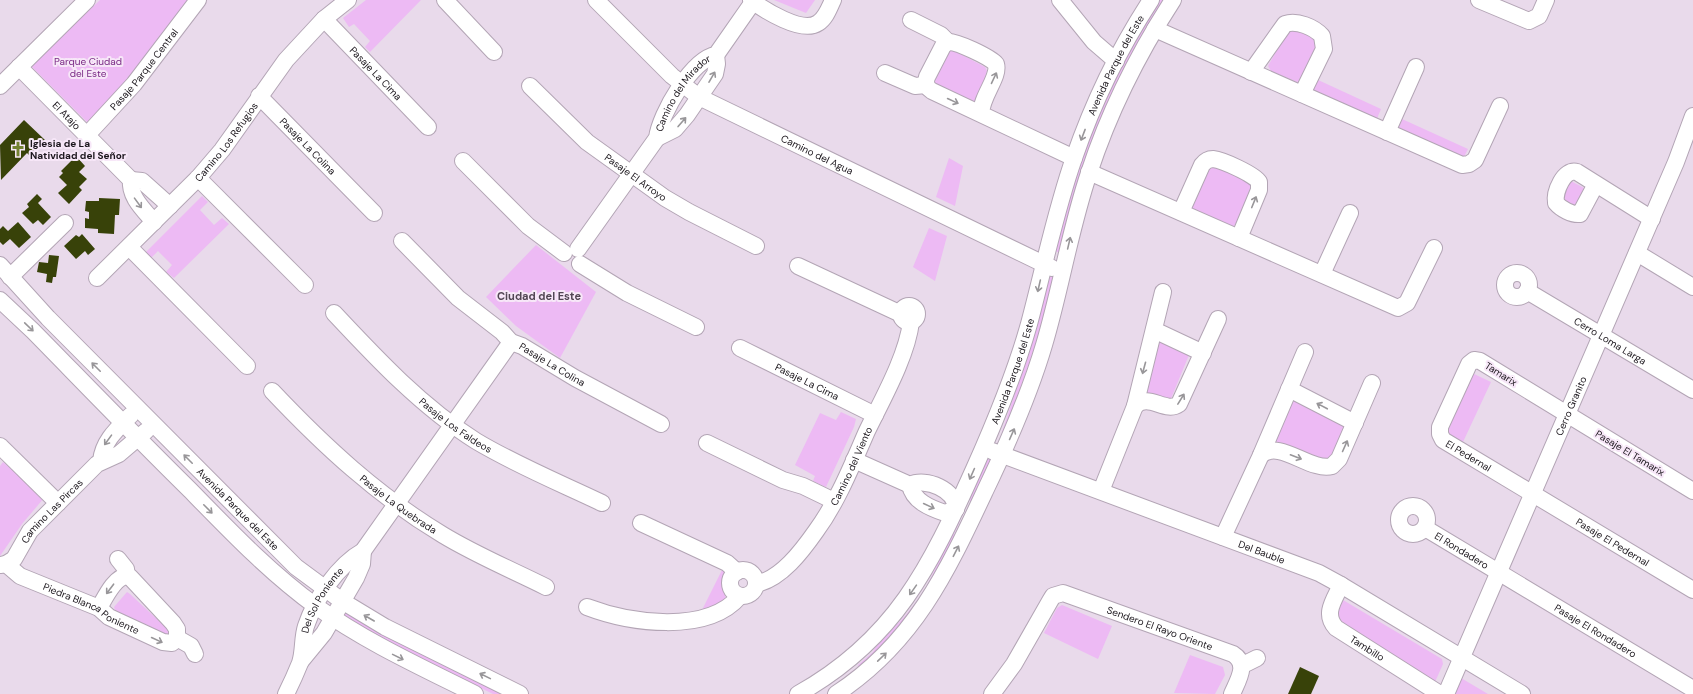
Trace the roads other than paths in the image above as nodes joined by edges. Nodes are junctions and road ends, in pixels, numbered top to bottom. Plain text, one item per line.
1 (87, 0) edge
2 (198, 0) edge
3 (348, 0) edge
4 (445, 0) edge
5 (596, 0) edge
6 (833, 0) edge
7 (1060, 0) edge
8 (1151, 0) edge
9 (1173, 0) edge
10 (1479, 0) edge
11 (1546, 0) edge
12 (752, 1) edge
13 (324, 19) junction
14 (911, 20) dead end
15 (1155, 29) junction
16 (948, 42) junction
17 (494, 52) dead end
18 (716, 55) junction
19 (1116, 61) junction
20 (19, 67) junction
21 (1416, 67) dead end
22 (1251, 72) junction
23 (885, 73) dead end
24 (683, 85) junction
25 (926, 85) junction
26 (0, 86) edge
27 (530, 86) dead end
28 (1302, 94) junction
29 (259, 96) junction
30 (699, 97) junction
31 (1500, 106) dead end
32 (981, 114) junction
33 (1693, 116) edge
34 (428, 127) dead end
35 (1387, 132) junction
36 (87, 135) junction
37 (657, 138) junction
38 (1074, 158) junction
39 (463, 161) dead end
40 (1089, 172) junction
41 (632, 174) junction
42 (198, 178) junction
43 (131, 180) junction
44 (1596, 184) dead end
45 (170, 206) junction
46 (1181, 212) junction
47 (374, 213) dead end
48 (1350, 213) dead end
49 (1652, 219) junction
50 (154, 222) junction
51 (65, 223) dead end
52 (1239, 238) junction
53 (402, 241) dead end
54 (756, 246) dead end
55 (129, 247) junction
56 (1434, 248) dead end
57 (1637, 253) junction
58 (574, 256) junction
59 (1044, 264) junction
60 (798, 266) dead end
61 (5, 271) edge
62 (1062, 274) junction
63 (1322, 274) junction
64 (97, 278) dead end
65 (305, 285) dead end
66 (1693, 287) edge
67 (1527, 291) dead end
68 (1163, 292) dead end
69 (0, 300) edge
70 (334, 313) dead end
71 (1218, 319) dead end
72 (696, 327) dead end
73 (1154, 330) junction
74 (1601, 334) junction
75 (511, 342) junction
76 (740, 348) dead end
77 (1305, 352) dead end
78 (1203, 353) junction
79 (247, 366) dead end
80 (1372, 383) dead end
81 (1289, 389) junction
82 (1693, 390) edge
83 (272, 391) dead end
84 (1452, 399) joint
85 (1135, 406) junction
86 (138, 408) junction
87 (875, 415) junction
88 (1566, 415) junction
89 (123, 423) junction
90 (1355, 423) junction
91 (154, 424) junction
92 (453, 424) junction
93 (661, 424) dead end
94 (138, 438) junction
95 (707, 443) dead end
96 (0, 446) edge
97 (983, 448) junction
98 (1003, 455) junction
99 (1261, 455) junction
100 (854, 460) junction
101 (100, 461) junction
102 (1101, 491) junction
103 (1693, 491) edge
104 (1533, 493) junction
105 (834, 501) junction
106 (58, 503) junction
107 (602, 503) dead end
108 (397, 504) junction
109 (956, 509) junction
110 (972, 518) junction
111 (641, 523) dead end
112 (1425, 528) dead end
113 (1223, 537) junction
114 (363, 551) junction
115 (118, 559) dead end
116 (3, 564) edge
117 (737, 572) junction
118 (1499, 572) junction
119 (127, 576) junction
120 (756, 584) junction
121 (1341, 585) junction
122 (546, 587) dead end
123 (326, 589) junction
124 (1693, 590) edge
125 (740, 596) junction
126 (342, 601) junction
127 (316, 606) junction
128 (587, 607) dead end
129 (99, 608) junction
130 (332, 617) junction
131 (177, 638) junction
132 (194, 654) dead end
133 (1257, 658) dead end
134 (1462, 658) junction
135 (300, 661) junction
136 (1241, 664) junction
137 (834, 671) junction
138 (857, 688) edge
139 (1693, 689) edge
140 (286, 694) edge
141 (475, 694) edge
142 (520, 694) edge
143 (798, 694) edge
144 (836, 694) edge
145 (992, 694) edge
146 (1232, 694) edge
147 (1440, 694) edge
148 (1446, 694) edge
149 (1522, 694) edge

1 - 20 street
2 - 36 street, Pasaje Parque Central
3 - 13 street, Camino Los Refugios
4 - 17 street
5 - 24 street, Camino del Agua
6 - 12 street
7 - 19 street
8 - 19 street, Avenida Parque del Este
9 - 15 street, Avenida Parque del Este
10 - 11 street
12 - 18 street, Camino del Mirador
13 - 29 street, Camino Los Refugios
13 - 34 street, Pasaje La Cima
14 - 16 street
15 - 22 street
15 - 40 street, Avenida Parque del Este
16 - 25 street
32 -> 16 street
18 - 24 street, Camino del Mirador
30 -> 18 street, Camino del Mirador
19 -> 38 street, Avenida Parque del Este
20 - 26 street
20 - 36 street, El Atajo
21 - 35 street
22 - 28 street
22 - 28 street
23 - 25 street
24 - 30 street, Camino del Agua
24 - 37 street, Camino del Mirador
25 -> 32 street
27 - 41 street, Pasaje El Arroyo
28 - 35 street
29 - 42 street, Camino Los Refugios
29 - 47 street, Pasaje La Colina
37 -> 30 street, Camino del Mirador
30 - 59 street, Camino del Agua
31 - 35 street
32 - 38 street
33 - 49 street, Cerro Granito
36 - 43 street, El Atajo
37 - 41 street, Camino del Mirador
38 - 59 street, Avenida Parque del Este
39 - 58 street
40 - 46 street
62 -> 40 street, Avenida Parque del Este
41 - 54 street, Pasaje El Arroyo
41 - 58 street, Camino del Mirador
42 - 45 street, Camino Los Refugios
42 - 65 street
43 - 45 street, El Atajo
43 -> 50 street
44 - 49 street
45 - 50 street, Camino Los Refugios
46 - 52 street
52 -> 46 street
48 - 63 street
49 - 57 street, Cerro Granito
50 - 55 street, Camino Los Refugios
51 - 61 street
52 - 63 street
53 - 75 street, Pasaje La Colina
55 - 64 street, Camino Los Refugios
55 - 79 street
56 - 63 street
57 - 66 street
57 - 74 street, Cerro Granito
58 - 72 street
59 - 62 street, Camino del Agua
59 -> 97 street, Avenida Parque del Este
60 - 87 street, Camino del Viento
86 -> 61 street, Avenida Parque del Este
98 -> 62 street, Avenida Parque del Este
67 - 74 street, Cerro Loma Larga
68 - 73 street
69 -> 89 street, Avenida Parque del Este
70 - 92 street, Pasaje Los Faldeos
71 - 78 street
73 - 78 street
73 -> 85 street
74 - 82 street, Cerro Loma Larga
74 - 88 street, Cerro Granito
75 - 92 street, Del Sol Poniente
75 - 93 street, Pasaje La Colina
76 - 87 street, Pasaje La Cima
77 - 81 street
85 -> 78 street
80 - 90 street
90 -> 81 street
81 - 99 street
83 - 108 street, Pasaje La Quebrada
84 - 88 street, Tamarix
84 - 104 street, El Pedernal
85 - 102 street
86 - 89 street, Camino Las Pircas
86 - 91 street, Avenida Parque del Este
87 - 100 street, Camino del Viento
88 - 103 street, Pasaje El Tamarix
88 - 104 street, Cerro Granito
89 - 94 street, Avenida Parque del Este
89 -> 101 street, Camino Las Pircas
99 -> 90 street
91 - 94 street, Camino Las Pircas
123 -> 91 street, Avenida Parque del Este
92 - 107 street, Pasaje Los Faldeos
92 - 108 street, Del Sol Poniente
94 - 101 street, Camino Las Pircas
94 -> 127 street, Avenida Parque del Este
95 - 105 street
96 - 106 street
97 - 98 street, Del Bauble
97 -> 109 street, Avenida Parque del Este
98 - 102 street, Del Bauble
98 - 110 street, Avenida Parque del Este
99 - 113 street
100 - 105 street, Camino del Viento
100 - 109 street
101 - 106 street, Camino Las Pircas
102 - 113 street, Del Bauble
104 - 118 street, Cerro Granito
104 - 124 street, Pasaje El Pedernal
105 - 120 street, Camino del Viento
106 - 116 street, Camino Las Pircas
108 - 114 street, Del Sol Poniente
108 - 122 street, Pasaje La Quebrada
109 - 110 street
109 -> 137 street, Avenida Parque del Este
138 -> 110 street, Avenida Parque del Este
111 - 117 street
112 - 118 street, El Rondadero
113 - 121 street, Del Bauble
114 - 123 street, Del Sol Poniente
114 - 126 street, Del Sol Poniente
115 - 119 street
116 - 129 street, Piedra Blanca Poniente
117 - 120 street
117 - 125 street
118 - 134 street, Cerro Granito
118 - 139 street, Pasaje El Rondadero
119 -> 129 street
119 - 131 street
120 - 125 street
121 - 134 street, Del Bauble
121 - 147 street, Tambillo
123 - 126 street, Avenida Parque del Este
123 - 127 street, Del Sol Poniente
125 - 128 street
126 - 130 street, Del Sol Poniente
142 -> 126 street, Avenida Parque del Este
127 - 130 street, Avenida Parque del Este
127 - 135 street, Del Sol Poniente
129 -> 131 street, Piedra Blanca Poniente
130 - 135 street, Del Sol Poniente
130 -> 141 street, Avenida Parque del Este
131 - 132 street
133 - 136 street
134 - 148 street, Cerro Granito
134 - 149 street, Del Bauble
135 - 140 street, Del Sol Poniente
136 - 145 street, Sendero El Rayo Oriente
136 - 146 street
137 - 138 street
137 - 143 street, Avenida Parque del Este
137 - 144 street
138 - 144 street, Avenida Parque del Este

